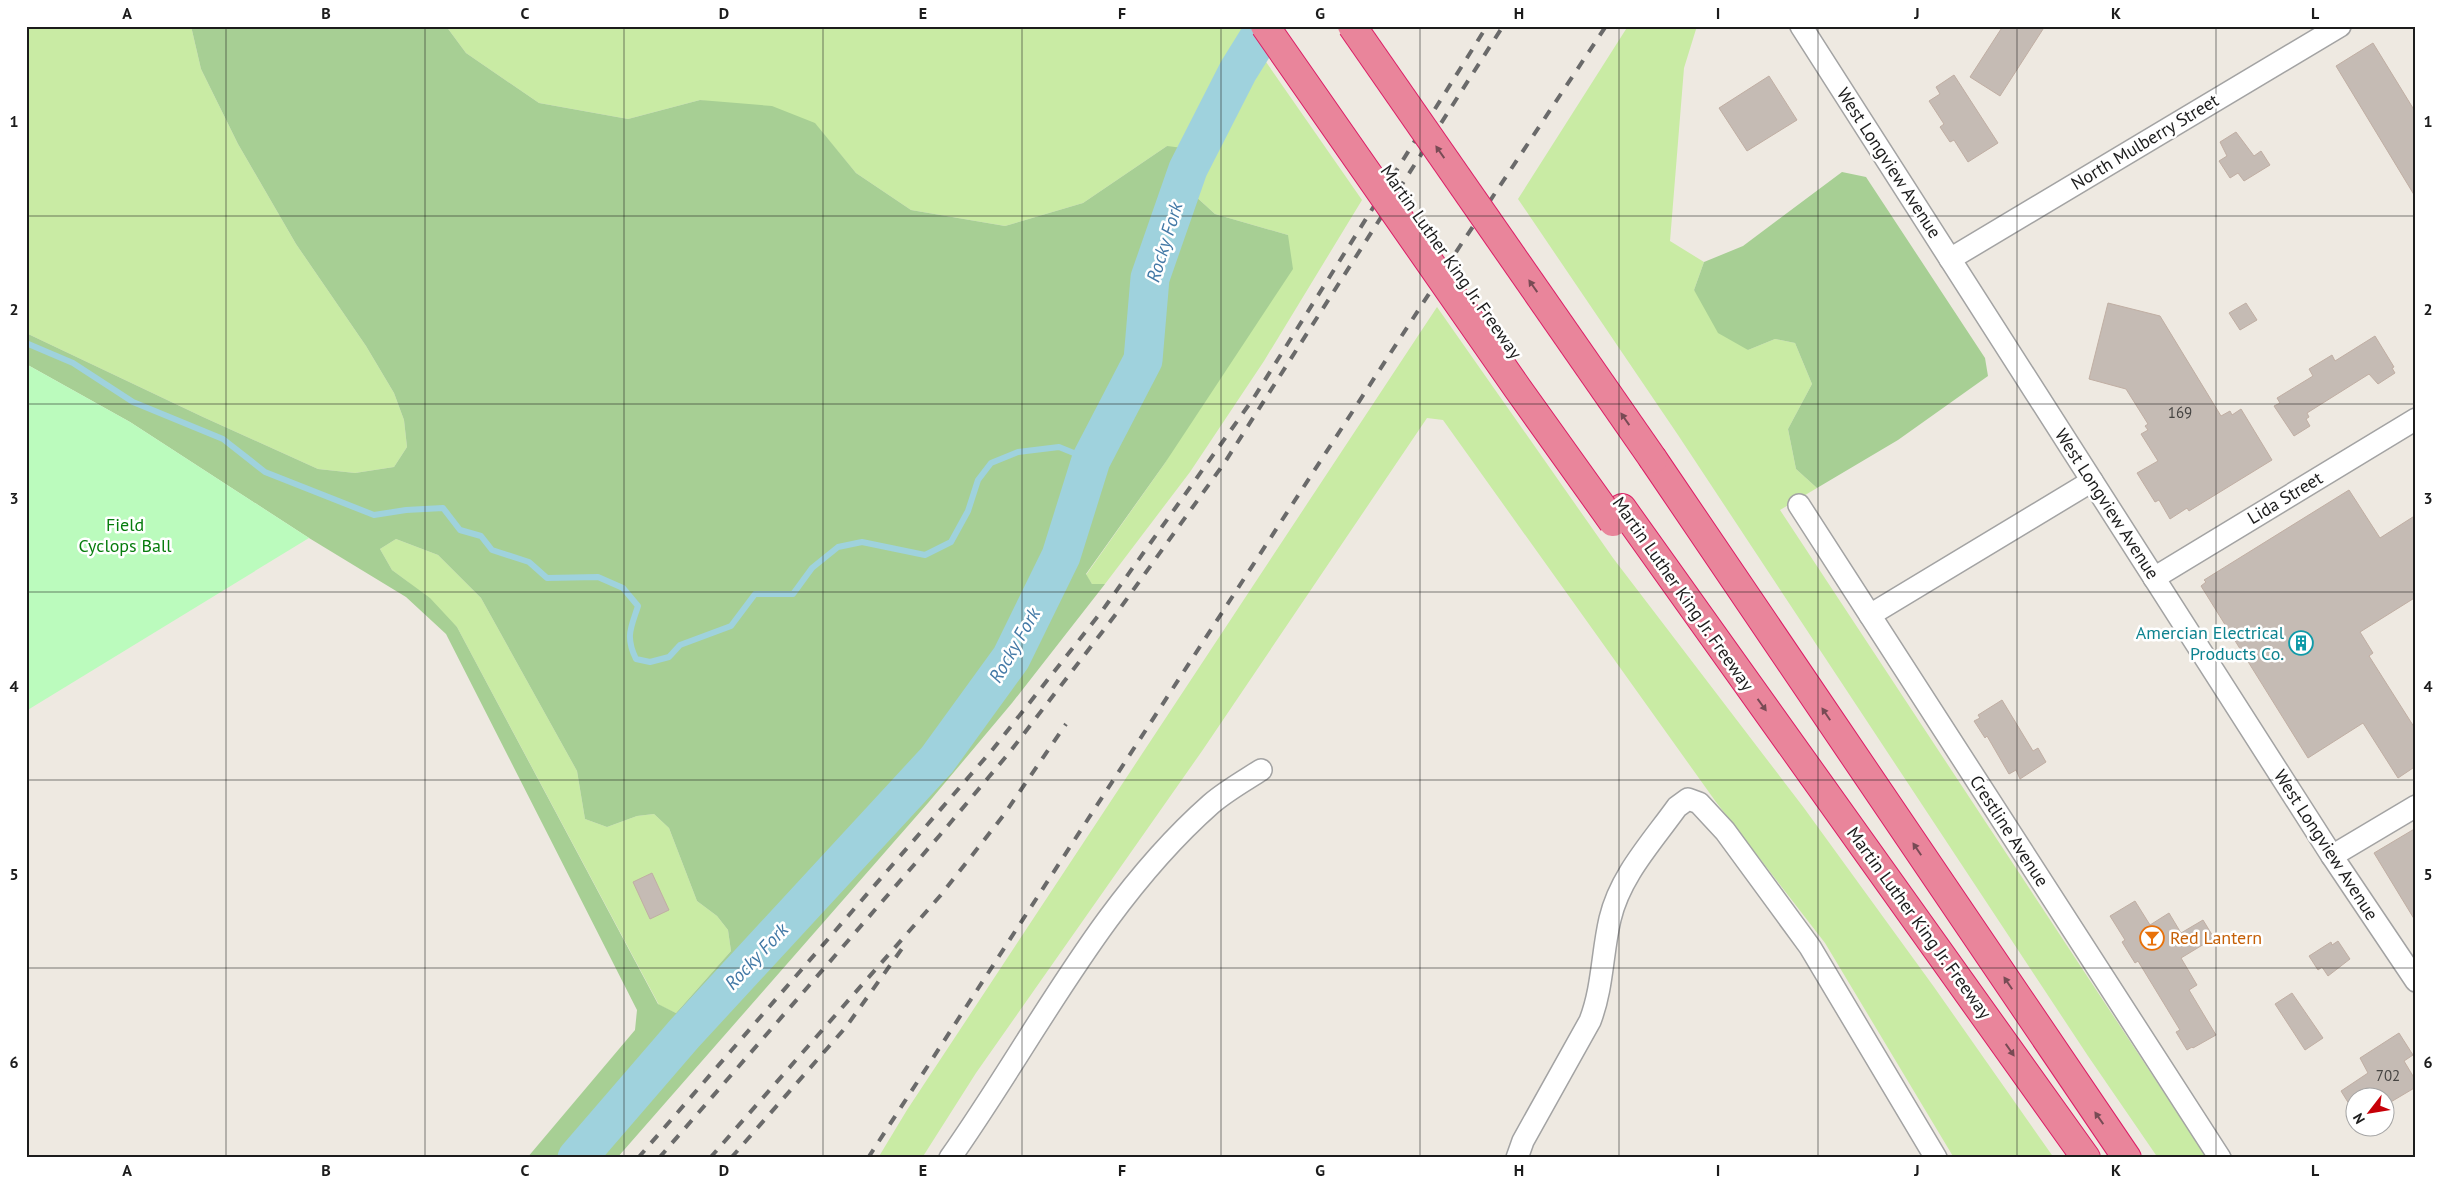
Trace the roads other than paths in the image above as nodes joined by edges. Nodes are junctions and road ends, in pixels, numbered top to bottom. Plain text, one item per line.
1 (1265, 26) edge
2 (1286, 26) edge
3 (1352, 26) edge
4 (1374, 26) edge
5 (1801, 26) edge
6 (2340, 26) edge
7 (1950, 258) junction
8 (2416, 419) edge
9 (1658, 451) junction
10 (2092, 481) junction
11 (1799, 505) dead end
12 (1617, 515) junction
13 (2154, 578) junction
14 (1870, 615) junction
15 (1261, 770) dead end
16 (2416, 806) edge
17 (2332, 856) junction
18 (2416, 981) edge
19 (950, 1158) edge
20 (1517, 1158) edge
21 (1936, 1158) edge
22 (2086, 1158) edge
23 (2127, 1158) edge
24 (2220, 1158) edge

1 - 12 highway, bridge
2 - 12 highway, Martin Luther King Jr. Freeway
9 -> 3 highway, Martin Luther King Jr. Freeway, bridge
4 - 9 highway
5 - 7 street, West Longview Avenue
6 - 7 street, North Mulberry Street
7 - 10 street, West Longview Avenue
8 - 13 street, Lida Street
23 -> 9 highway, Martin Luther King Jr. Freeway
10 - 13 street, West Longview Avenue
10 - 14 street
11 - 14 street, Crestline Avenue
12 -> 22 highway, Martin Luther King Jr. Freeway
13 - 17 street, West Longview Avenue
14 - 24 street, Crestline Avenue
15 - 19 street
16 - 17 street
17 - 18 street, West Longview Avenue
20 - 21 street

